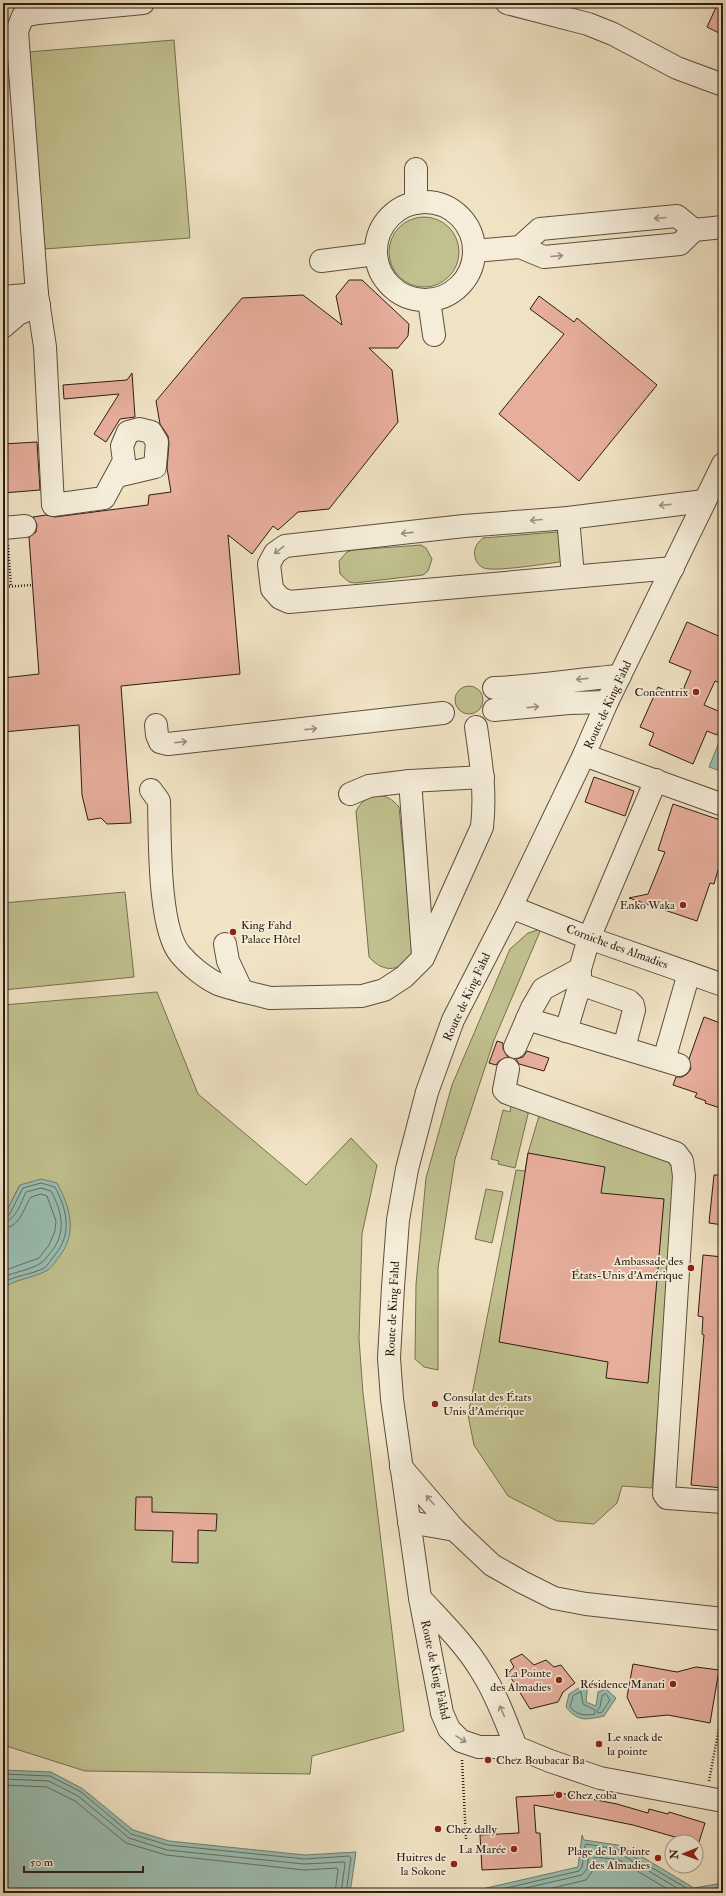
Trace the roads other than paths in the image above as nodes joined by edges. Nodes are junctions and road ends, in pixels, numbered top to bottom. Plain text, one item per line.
1 (143, 3) edge
2 (507, 3) edge
3 (723, 85) edge
4 (416, 169) dead end
5 (416, 203) junction
6 (723, 227) edge
7 (694, 230) junction
8 (520, 247) junction
9 (474, 251) junction
10 (376, 254) junction
11 (321, 261) dead end
12 (3, 297) edge
13 (38, 300) junction
14 (429, 300) junction
15 (3, 327) edge
16 (434, 335) dead end
17 (723, 464) edge
18 (117, 476) dead end
19 (704, 501) junction
20 (568, 518) junction
21 (673, 568) junction
22 (573, 576) junction
23 (620, 676) junction
24 (494, 688) dead end
25 (607, 702) junction
26 (494, 710) dead end
27 (443, 713) dead end
28 (156, 725) dead end
29 (476, 727) dead end
30 (584, 755) junction
31 (483, 778) junction
32 (656, 780) junction
33 (410, 781) junction
34 (151, 790) dead end
35 (350, 794) dead end
36 (723, 804) edge
37 (511, 907) junction
38 (589, 938) junction
39 (225, 944) dead end
40 (423, 958) junction
41 (688, 973) junction
42 (580, 976) junction
43 (723, 985) edge
44 (242, 991) junction
45 (527, 1019) junction
46 (566, 1031) junction
47 (515, 1047) dead end
48 (624, 1048) junction
49 (508, 1069) dead end
50 (401, 1467) junction
51 (723, 1502) edge
52 (409, 1522) junction
53 (455, 1530) junction
54 (420, 1598) junction
55 (723, 1618) edge
56 (516, 1747) junction
57 (715, 1799) edge

1 - 13 street
2 - 3 street
4 - 5 street
5 - 9 street
5 - 10 street
6 - 7 street
8 -> 7 street
7 -> 8 street
8 - 9 street
9 - 14 street
10 - 11 street
10 - 14 street
12 - 13 street
13 - 15 street
13 - 18 street
14 - 16 street
17 - 19 street, Route de King Fahd
19 -> 20 street
19 - 21 street, Route de King Fahd
20 - 22 street
20 -> 22 street
21 - 22 street
21 - 23 street, Route de King Fahd
23 -> 24 street
23 - 25 street, Route de King Fahd
26 -> 25 street
25 - 30 street, Route de King Fahd
28 -> 27 street
29 - 31 street
30 - 32 street
30 - 37 street, Route de King Fahd
31 - 33 street
31 - 40 street
32 - 36 street
32 - 38 street
33 - 35 street
33 - 40 street
34 - 44 street
37 - 38 street, Corniche des Almadies
37 - 50 street, Route de King Fahd
38 - 41 street, Corniche des Almadies
38 - 42 street
39 - 44 street
40 - 44 street
41 - 43 street, Corniche des Almadies
41 - 48 street
42 - 45 street
42 - 46 street
42 - 48 street
45 - 46 street
45 - 47 street
46 - 48 street
49 - 51 street
50 - 52 street, Route de King Fahd
53 -> 50 street
52 - 53 street
52 - 54 street, Route de King Fahd
53 - 55 street
56 -> 54 street, Route de King Fakhd
54 -> 56 street, Route de King Fakhd
56 - 57 street

